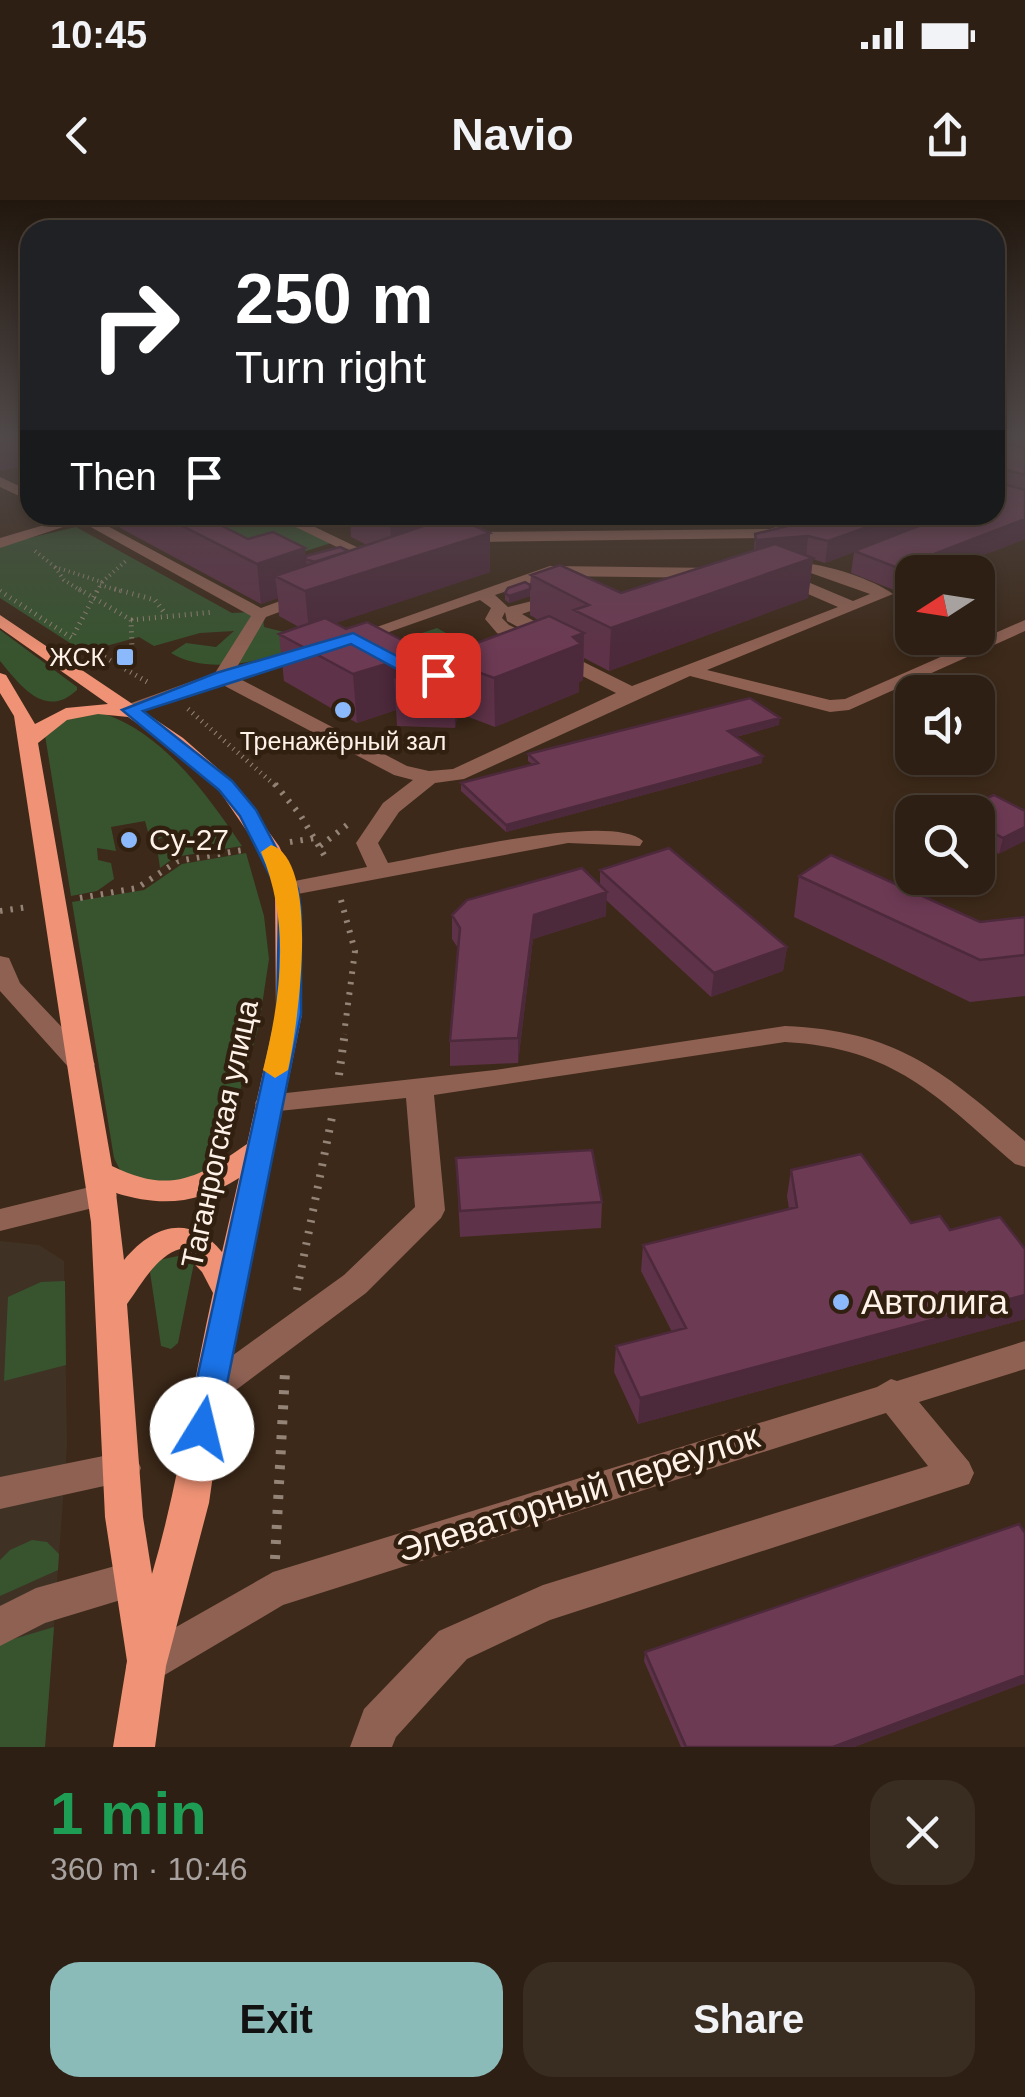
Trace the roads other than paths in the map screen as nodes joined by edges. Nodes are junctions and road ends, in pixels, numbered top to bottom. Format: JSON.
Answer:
{"nodes":[{"id":1,"x":61,"y":525,"type":"edge"},
{"id":2,"x":94,"y":525,"type":"edge"},
{"id":3,"x":303,"y":525,"type":"edge"},
{"id":4,"x":465,"y":525,"type":"edge"},
{"id":5,"x":616,"y":525,"type":"edge"},
{"id":6,"x":797,"y":525,"type":"edge"},
{"id":7,"x":596,"y":533,"type":"junction"},
{"id":8,"x":475,"y":537,"type":"junction"},
{"id":9,"x":0,"y":543,"type":"edge"},
{"id":10,"x":442,"y":549,"type":"edge"},
{"id":11,"x":698,"y":572,"type":"junction"},
{"id":12,"x":361,"y":578,"type":"edge"},
{"id":13,"x":736,"y":581,"type":"junction"},
{"id":14,"x":331,"y":588,"type":"edge"},
{"id":15,"x":501,"y":588,"type":"junction"},
{"id":16,"x":482,"y":594,"type":"junction"},
{"id":17,"x":853,"y":606,"type":"junction"},
{"id":18,"x":260,"y":614,"type":"junction"},
{"id":19,"x":0,"y":620,"type":"edge"},
{"id":20,"x":1025,"y":624,"type":"edge"},
{"id":21,"x":533,"y":636,"type":"junction"},
{"id":22,"x":353,"y":638,"type":"junction"},
{"id":23,"x":384,"y":655,"type":"edge"},
{"id":24,"x":502,"y":655,"type":"edge"},
{"id":25,"x":686,"y":670,"type":"junction"},
{"id":26,"x":80,"y":676,"type":"junction"},
{"id":27,"x":222,"y":676,"type":"junction"},
{"id":28,"x":7,"y":686,"type":"edge"},
{"id":29,"x":631,"y":693,"type":"junction"},
{"id":30,"x":133,"y":712,"type":"junction"},
{"id":31,"x":28,"y":742,"type":"junction"},
{"id":32,"x":430,"y":777,"type":"junction"},
{"id":33,"x":632,"y":842,"type":"dead end"},
{"id":34,"x":380,"y":871,"type":"junction"},
{"id":35,"x":288,"y":889,"type":"junction"},
{"id":36,"x":0,"y":963,"type":"edge"},
{"id":37,"x":82,"y":1064,"type":"junction"},
{"id":38,"x":419,"y":1087,"type":"junction"},
{"id":39,"x":269,"y":1103,"type":"junction"},
{"id":40,"x":260,"y":1149,"type":"junction"},
{"id":41,"x":1025,"y":1157,"type":"edge"},
{"id":42,"x":100,"y":1183,"type":"junction"},
{"id":43,"x":0,"y":1220,"type":"edge"},
{"id":44,"x":228,"y":1292,"type":"junction"},
{"id":45,"x":114,"y":1298,"type":"junction"},
{"id":46,"x":1025,"y":1354,"type":"edge"},
{"id":47,"x":208,"y":1392,"type":"junction"},
{"id":48,"x":891,"y":1393,"type":"junction"},
{"id":49,"x":123,"y":1468,"type":"junction"},
{"id":50,"x":0,"y":1493,"type":"edge"},
{"id":51,"x":133,"y":1579,"type":"junction"},
{"id":52,"x":0,"y":1628,"type":"edge"},
{"id":53,"x":146,"y":1666,"type":"junction"},
{"id":54,"x":134,"y":1747,"type":"edge"},
{"id":55,"x":371,"y":1747,"type":"edge"}],
"edges":[{"from":1,"to":9,"type":"street"},
{"from":2,"to":18,"type":"street"},
{"from":3,"to":12,"type":"street"},
{"from":4,"to":8,"type":"street"},
{"from":5,"to":7,"type":"street"},
{"from":6,"to":7,"type":"street"},
{"from":7,"to":8,"type":"street"},
{"from":8,"to":10,"type":"street"},
{"from":11,"to":13,"type":"street"},
{"from":11,"to":13,"type":"street"},
{"from":11,"to":15,"type":"street"},
{"from":13,"to":17,"type":"street"},
{"from":13,"to":17,"type":"street"},
{"from":14,"to":18,"type":"street"},
{"from":15,"to":16,"type":"street"},
{"from":15,"to":21,"type":"street"},
{"from":16,"to":21,"type":"street"},
{"from":16,"to":22,"type":"street"},
{"from":17,"to":25,"type":"street"},
{"from":18,"to":27,"type":"street"},
{"from":19,"to":26,"type":"main road","name":"Таганрогская улица"},
{"from":20,"to":25,"type":"street"},
{"from":21,"to":24,"type":"street"},
{"from":21,"to":29,"type":"street"},
{"from":22,"to":23,"type":"street"},
{"from":22,"to":27,"type":"street"},
{"from":25,"to":29,"type":"street"},
{"from":26,"to":28,"type":"main road"},
{"from":26,"to":30,"type":"main road","name":"Таганрогская улица"},
{"from":27,"to":30,"type":"street"},
{"from":27,"to":32,"type":"street"},
{"from":28,"to":31,"type":"main road","name":"Таганрогская улица"},
{"from":29,"to":32,"type":"street"},
{"from":30,"to":31,"type":"main road"},
{"from":30,"to":35,"type":"main road","name":"Таганрогская улица"},
{"from":31,"to":37,"type":"main road","name":"Таганрогская улица"},
{"from":32,"to":34,"type":"street"},
{"from":33,"to":34,"type":"street"},
{"from":34,"to":35,"type":"street"},
{"from":35,"to":39,"type":"main road","name":"Таганрогская улица"},
{"from":36,"to":37,"type":"street"},
{"from":37,"to":42,"type":"main road","name":"Таганрогская улица"},
{"from":38,"to":39,"type":"street"},
{"from":38,"to":41,"type":"street"},
{"from":38,"to":47,"type":"street"},
{"from":39,"to":40,"type":"main road","name":"Таганрогская улица"},
{"from":40,"to":42,"type":"main road"},
{"from":40,"to":44,"type":"main road","name":"Таганрогская улица"},
{"from":42,"to":43,"type":"street"},
{"from":42,"to":45,"type":"main road","name":"Таганрогская улица"},
{"from":44,"to":45,"type":"main road"},
{"from":44,"to":47,"type":"main road","name":"Таганрогская улица"},
{"from":45,"to":49,"type":"main road","name":"Таганрогская улица"},
{"from":46,"to":48,"type":"street","name":"Элеваторный переулок"},
{"from":47,"to":53,"type":"main road","name":"Таганрогская улица"},
{"from":48,"to":53,"type":"street","name":"Элеваторный переулок"},
{"from":48,"to":55,"type":"street"},
{"from":49,"to":50,"type":"street"},
{"from":49,"to":51,"type":"main road","name":"Таганрогская улица"},
{"from":51,"to":52,"type":"street"},
{"from":51,"to":53,"type":"main road","name":"Таганрогская улица"},
{"from":53,"to":54,"type":"main road","name":"Таганрогская улица"}]}
